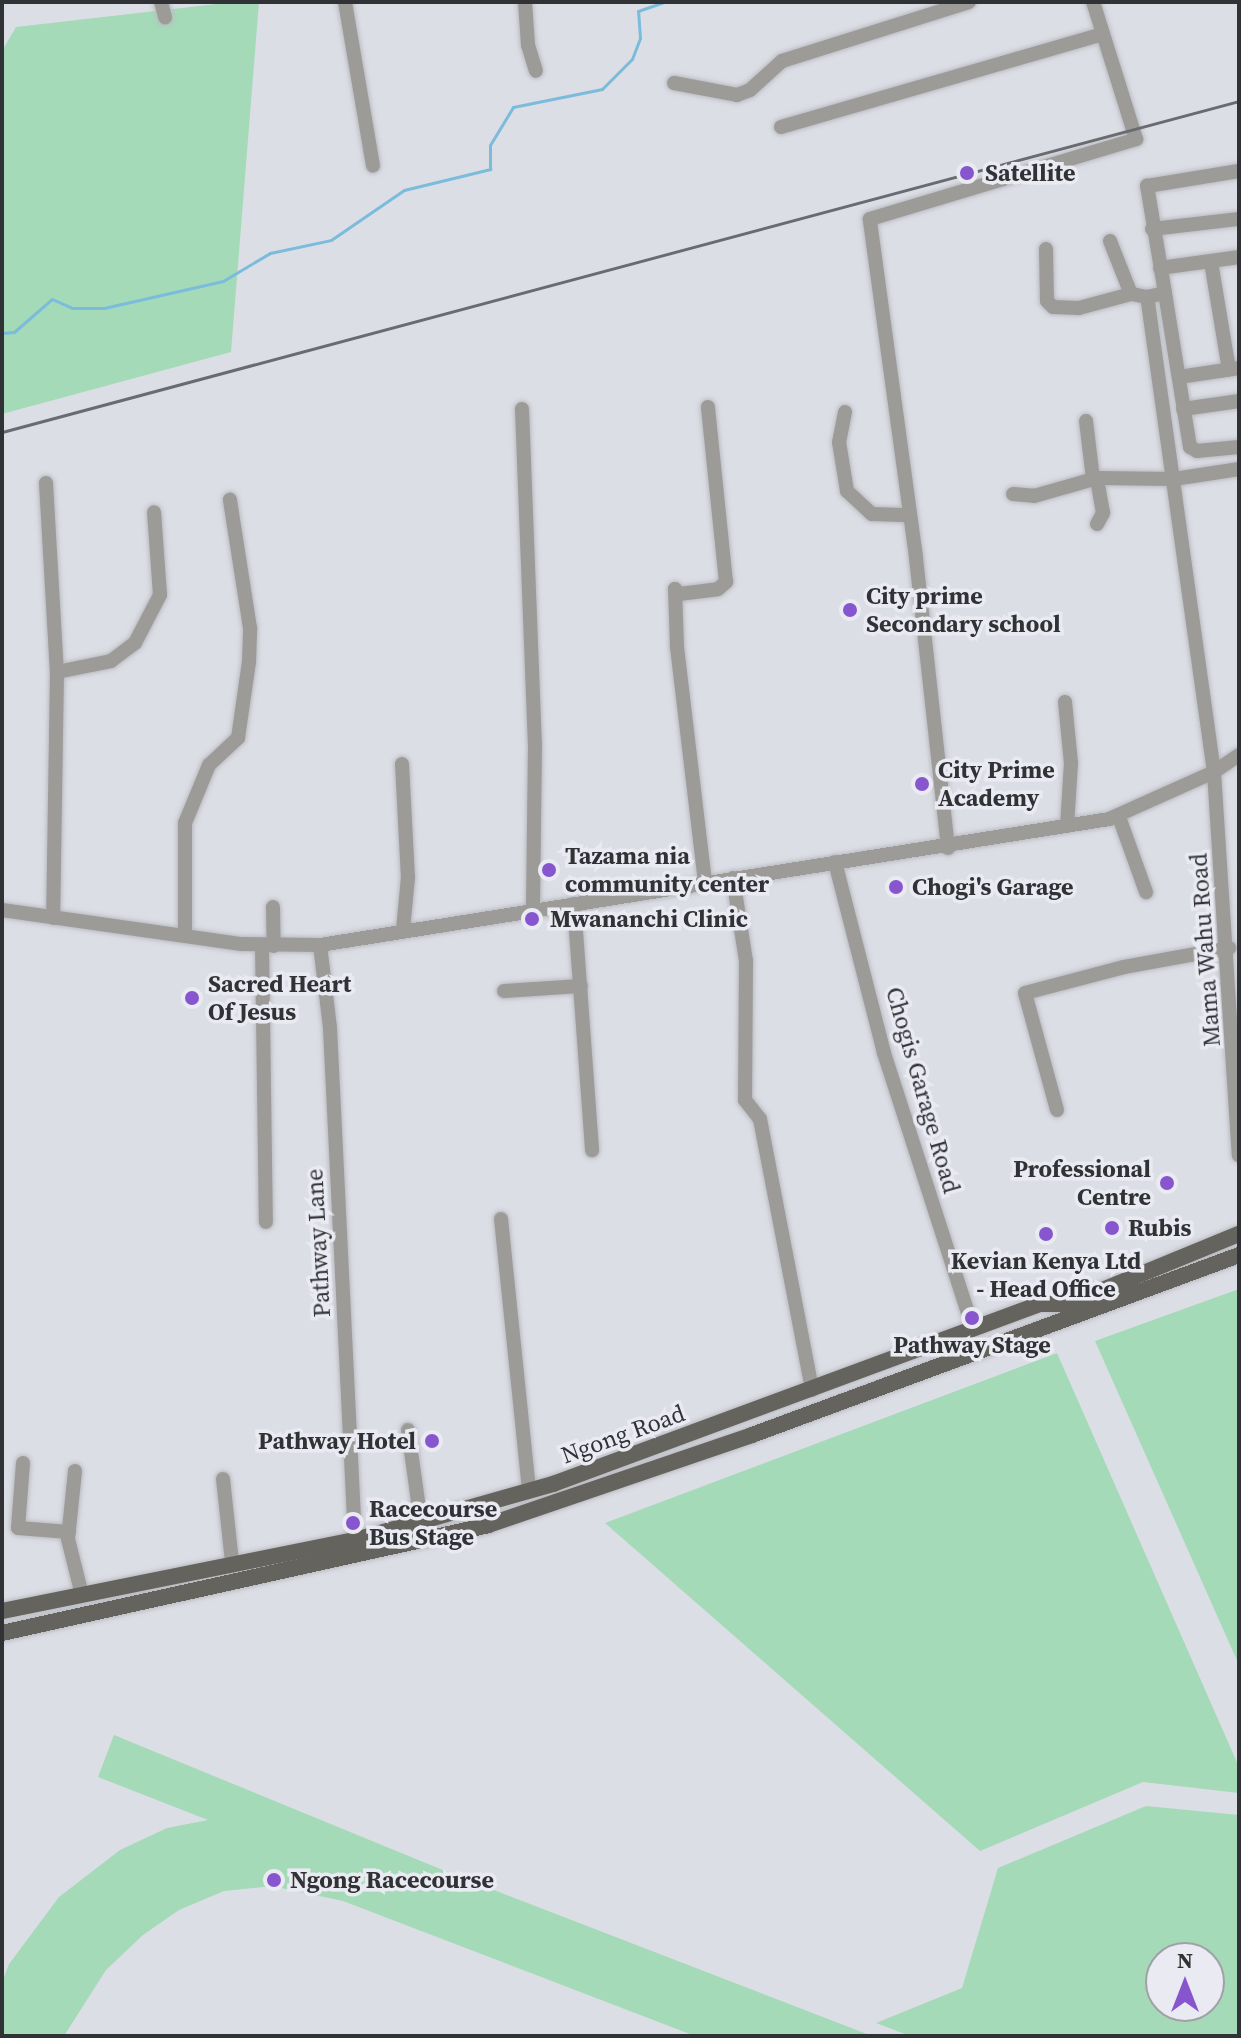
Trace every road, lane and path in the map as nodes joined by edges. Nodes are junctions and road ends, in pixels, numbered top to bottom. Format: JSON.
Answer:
{"nodes":[{"id":1,"x":161,"y":2,"type":"edge"},
{"id":2,"x":345,"y":2,"type":"edge"},
{"id":3,"x":525,"y":2,"type":"edge"},
{"id":4,"x":969,"y":2,"type":"edge"},
{"id":5,"x":1093,"y":2,"type":"edge"},
{"id":6,"x":165,"y":17,"type":"dead end"},
{"id":7,"x":1103,"y":34,"type":"junction"},
{"id":8,"x":536,"y":71,"type":"dead end"},
{"id":9,"x":674,"y":83,"type":"dead end"},
{"id":10,"x":781,"y":127,"type":"dead end"},
{"id":11,"x":373,"y":166,"type":"dead end"},
{"id":12,"x":1239,"y":171,"type":"edge"},
{"id":13,"x":1239,"y":219,"type":"edge"},
{"id":14,"x":1152,"y":229,"type":"junction"},
{"id":15,"x":1110,"y":241,"type":"dead end"},
{"id":16,"x":1046,"y":249,"type":"dead end"},
{"id":17,"x":1239,"y":257,"type":"edge"},
{"id":18,"x":1211,"y":262,"type":"junction"},
{"id":19,"x":1160,"y":268,"type":"junction"},
{"id":20,"x":1165,"y":293,"type":"junction"},
{"id":21,"x":1131,"y":294,"type":"junction"},
{"id":22,"x":1147,"y":297,"type":"junction"},
{"id":23,"x":1234,"y":368,"type":"edge"},
{"id":24,"x":1179,"y":377,"type":"junction"},
{"id":25,"x":1239,"y":401,"type":"edge"},
{"id":26,"x":708,"y":407,"type":"dead end"},
{"id":27,"x":522,"y":409,"type":"dead end"},
{"id":28,"x":1183,"y":409,"type":"junction"},
{"id":29,"x":845,"y":412,"type":"dead end"},
{"id":30,"x":1086,"y":421,"type":"dead end"},
{"id":31,"x":1239,"y":447,"type":"edge"},
{"id":32,"x":1239,"y":469,"type":"edge"},
{"id":33,"x":1095,"y":478,"type":"junction"},
{"id":34,"x":1174,"y":479,"type":"junction"},
{"id":35,"x":46,"y":483,"type":"dead end"},
{"id":36,"x":1013,"y":494,"type":"dead end"},
{"id":37,"x":230,"y":500,"type":"dead end"},
{"id":38,"x":154,"y":512,"type":"dead end"},
{"id":39,"x":909,"y":515,"type":"junction"},
{"id":40,"x":1097,"y":524,"type":"dead end"},
{"id":41,"x":57,"y":672,"type":"junction"},
{"id":42,"x":1065,"y":702,"type":"dead end"},
{"id":43,"x":1239,"y":755,"type":"edge"},
{"id":44,"x":402,"y":764,"type":"dead end"},
{"id":45,"x":1214,"y":772,"type":"junction"},
{"id":46,"x":1119,"y":817,"type":"junction"},
{"id":47,"x":1067,"y":826,"type":"junction"},
{"id":48,"x":948,"y":848,"type":"junction"},
{"id":49,"x":835,"y":862,"type":"junction"},
{"id":50,"x":733,"y":878,"type":"junction"},
{"id":51,"x":705,"y":882,"type":"junction"},
{"id":52,"x":1146,"y":892,"type":"dead end"},
{"id":53,"x":574,"y":904,"type":"junction"},
{"id":54,"x":273,"y":907,"type":"dead end"},
{"id":55,"x":533,"y":908,"type":"junction"},
{"id":56,"x":2,"y":910,"type":"edge"},
{"id":57,"x":53,"y":918,"type":"junction"},
{"id":58,"x":403,"y":930,"type":"junction"},
{"id":59,"x":185,"y":935,"type":"junction"},
{"id":60,"x":320,"y":945,"type":"junction"},
{"id":61,"x":268,"y":946,"type":"junction"},
{"id":62,"x":1229,"y":948,"type":"junction"},
{"id":63,"x":581,"y":986,"type":"junction"},
{"id":64,"x":504,"y":991,"type":"dead end"},
{"id":65,"x":1057,"y":1110,"type":"dead end"},
{"id":66,"x":592,"y":1150,"type":"dead end"},
{"id":67,"x":1239,"y":1155,"type":"edge"},
{"id":68,"x":501,"y":1219,"type":"dead end"},
{"id":69,"x":266,"y":1222,"type":"dead end"},
{"id":70,"x":1239,"y":1234,"type":"edge"},
{"id":71,"x":1239,"y":1255,"type":"edge"},
{"id":72,"x":973,"y":1329,"type":"junction"},
{"id":73,"x":812,"y":1390,"type":"junction"},
{"id":74,"x":408,"y":1430,"type":"dead end"},
{"id":75,"x":23,"y":1463,"type":"dead end"},
{"id":76,"x":75,"y":1471,"type":"dead end"},
{"id":77,"x":223,"y":1479,"type":"dead end"},
{"id":78,"x":529,"y":1490,"type":"junction"},
{"id":79,"x":421,"y":1523,"type":"junction"},
{"id":80,"x":69,"y":1532,"type":"junction"},
{"id":81,"x":355,"y":1540,"type":"junction"},
{"id":82,"x":232,"y":1562,"type":"junction"},
{"id":83,"x":82,"y":1595,"type":"junction"},
{"id":84,"x":2,"y":1611,"type":"edge"},
{"id":85,"x":2,"y":1633,"type":"edge"}],
"edges":[{"from":1,"to":6,"type":"street"},
{"from":2,"to":11,"type":"street"},
{"from":3,"to":8,"type":"street"},
{"from":4,"to":9,"type":"street"},
{"from":5,"to":7,"type":"street"},
{"from":7,"to":10,"type":"street"},
{"from":7,"to":39,"type":"street"},
{"from":12,"to":14,"type":"street"},
{"from":13,"to":14,"type":"street"},
{"from":14,"to":19,"type":"street"},
{"from":15,"to":21,"type":"street"},
{"from":16,"to":21,"type":"street"},
{"from":17,"to":18,"type":"street"},
{"from":18,"to":19,"type":"street"},
{"from":18,"to":23,"type":"street"},
{"from":19,"to":20,"type":"street"},
{"from":20,"to":22,"type":"street"},
{"from":20,"to":24,"type":"street"},
{"from":21,"to":22,"type":"street"},
{"from":22,"to":34,"type":"street","name":"Mama Wahu Road"},
{"from":23,"to":24,"type":"street"},
{"from":24,"to":28,"type":"street"},
{"from":25,"to":28,"type":"street"},
{"from":26,"to":51,"type":"street"},
{"from":27,"to":55,"type":"street"},
{"from":28,"to":31,"type":"street"},
{"from":29,"to":39,"type":"street"},
{"from":30,"to":33,"type":"street"},
{"from":32,"to":34,"type":"street"},
{"from":33,"to":34,"type":"street"},
{"from":33,"to":36,"type":"street"},
{"from":33,"to":40,"type":"street"},
{"from":34,"to":45,"type":"street","name":"Mama Wahu Road"},
{"from":35,"to":41,"type":"street"},
{"from":37,"to":59,"type":"street"},
{"from":38,"to":41,"type":"street"},
{"from":39,"to":48,"type":"street"},
{"from":41,"to":57,"type":"street"},
{"from":42,"to":47,"type":"street"},
{"from":43,"to":45,"type":"street"},
{"from":44,"to":58,"type":"street"},
{"from":45,"to":46,"type":"street"},
{"from":45,"to":62,"type":"street","name":"Mama Wahu Road"},
{"from":46,"to":47,"type":"street"},
{"from":46,"to":52,"type":"street"},
{"from":47,"to":48,"type":"street"},
{"from":48,"to":49,"type":"street"},
{"from":49,"to":50,"type":"street"},
{"from":49,"to":72,"type":"street","name":"Chogis Garage Road"},
{"from":50,"to":51,"type":"street"},
{"from":50,"to":73,"type":"street"},
{"from":51,"to":53,"type":"street"},
{"from":53,"to":55,"type":"street"},
{"from":53,"to":63,"type":"street"},
{"from":54,"to":61,"type":"street"},
{"from":55,"to":58,"type":"street"},
{"from":56,"to":57,"type":"street"},
{"from":57,"to":59,"type":"street"},
{"from":58,"to":60,"type":"street"},
{"from":59,"to":61,"type":"street"},
{"from":60,"to":61,"type":"street"},
{"from":60,"to":81,"type":"street","name":"Pathway Lane"},
{"from":61,"to":69,"type":"street"},
{"from":62,"to":65,"type":"street"},
{"from":62,"to":67,"type":"street","name":"Mama Wahu Road"},
{"from":63,"to":64,"type":"street"},
{"from":63,"to":66,"type":"street"},
{"from":68,"to":78,"type":"street"},
{"from":70,"to":72,"type":"main road","name":"Ngong Road"},
{"from":71,"to":85,"type":"main road","name":"Ngong Road"},
{"from":72,"to":73,"type":"main road","name":"Ngong Road"},
{"from":73,"to":78,"type":"main road","name":"Ngong Road"},
{"from":74,"to":79,"type":"street"},
{"from":75,"to":80,"type":"street"},
{"from":76,"to":80,"type":"street"},
{"from":77,"to":82,"type":"street"},
{"from":78,"to":79,"type":"main road","name":"Ngong Road"},
{"from":79,"to":81,"type":"main road","name":"Ngong Road"},
{"from":80,"to":83,"type":"street"},
{"from":81,"to":82,"type":"main road","name":"Ngong Road"},
{"from":82,"to":83,"type":"main road","name":"Ngong Road"},
{"from":83,"to":84,"type":"main road","name":"Ngong Road"}]}
